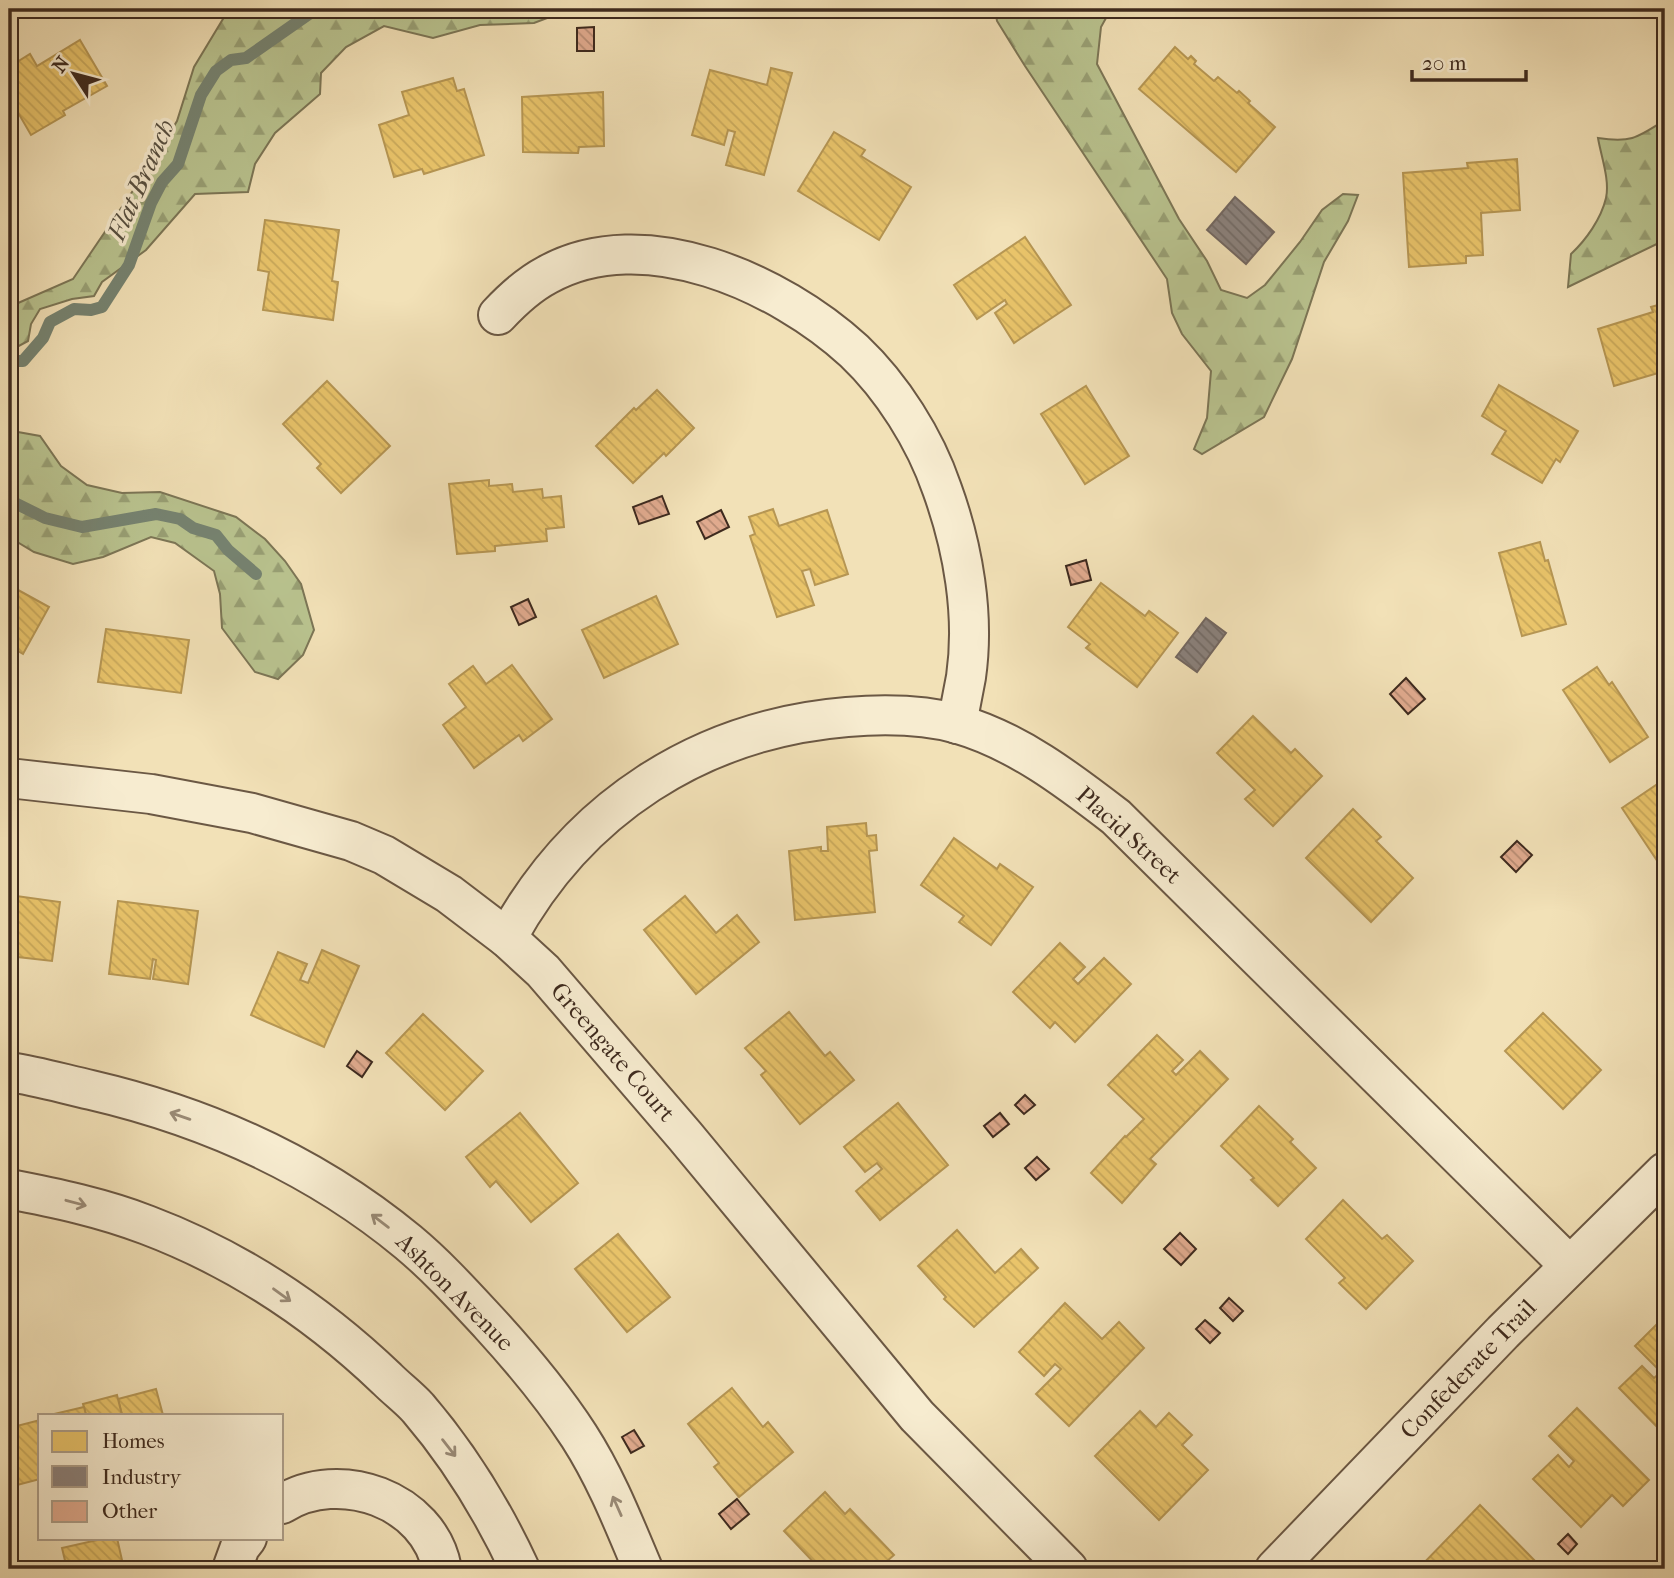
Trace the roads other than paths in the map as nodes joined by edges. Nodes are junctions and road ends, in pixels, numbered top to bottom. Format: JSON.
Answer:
{"nodes":[{"id":1,"x":498,"y":314,"type":"dead end"},
{"id":2,"x":957,"y":724,"type":"junction"},
{"id":3,"x":9,"y":778,"type":"edge"},
{"id":4,"x":507,"y":938,"type":"junction"},
{"id":5,"x":9,"y":1072,"type":"edge"},
{"id":6,"x":1665,"y":1171,"type":"edge"},
{"id":7,"x":9,"y":1189,"type":"edge"},
{"id":8,"x":1569,"y":1265,"type":"junction"},
{"id":9,"x":284,"y":1503,"type":"edge"},
{"id":10,"x":245,"y":1540,"type":"edge"},
{"id":11,"x":232,"y":1569,"type":"edge"},
{"id":12,"x":442,"y":1569,"type":"edge"},
{"id":13,"x":520,"y":1569,"type":"edge"},
{"id":14,"x":643,"y":1569,"type":"edge"},
{"id":15,"x":1068,"y":1569,"type":"edge"},
{"id":16,"x":1275,"y":1569,"type":"edge"}],
"edges":[{"from":1,"to":2,"type":"street"},
{"from":2,"to":4,"type":"street","name":"Placid Street"},
{"from":2,"to":8,"type":"street","name":"Placid Street"},
{"from":3,"to":4,"type":"street","name":"Greengate Court"},
{"from":4,"to":15,"type":"street","name":"Greengate Court"},
{"from":14,"to":5,"type":"street","name":"Ashton Avenue","one_way":true},
{"from":6,"to":8,"type":"street","name":"Confederate Trail"},
{"from":7,"to":13,"type":"street","one_way":true},
{"from":8,"to":16,"type":"street","name":"Confederate Trail"},
{"from":9,"to":12,"type":"street"},
{"from":10,"to":11,"type":"street"}]}
